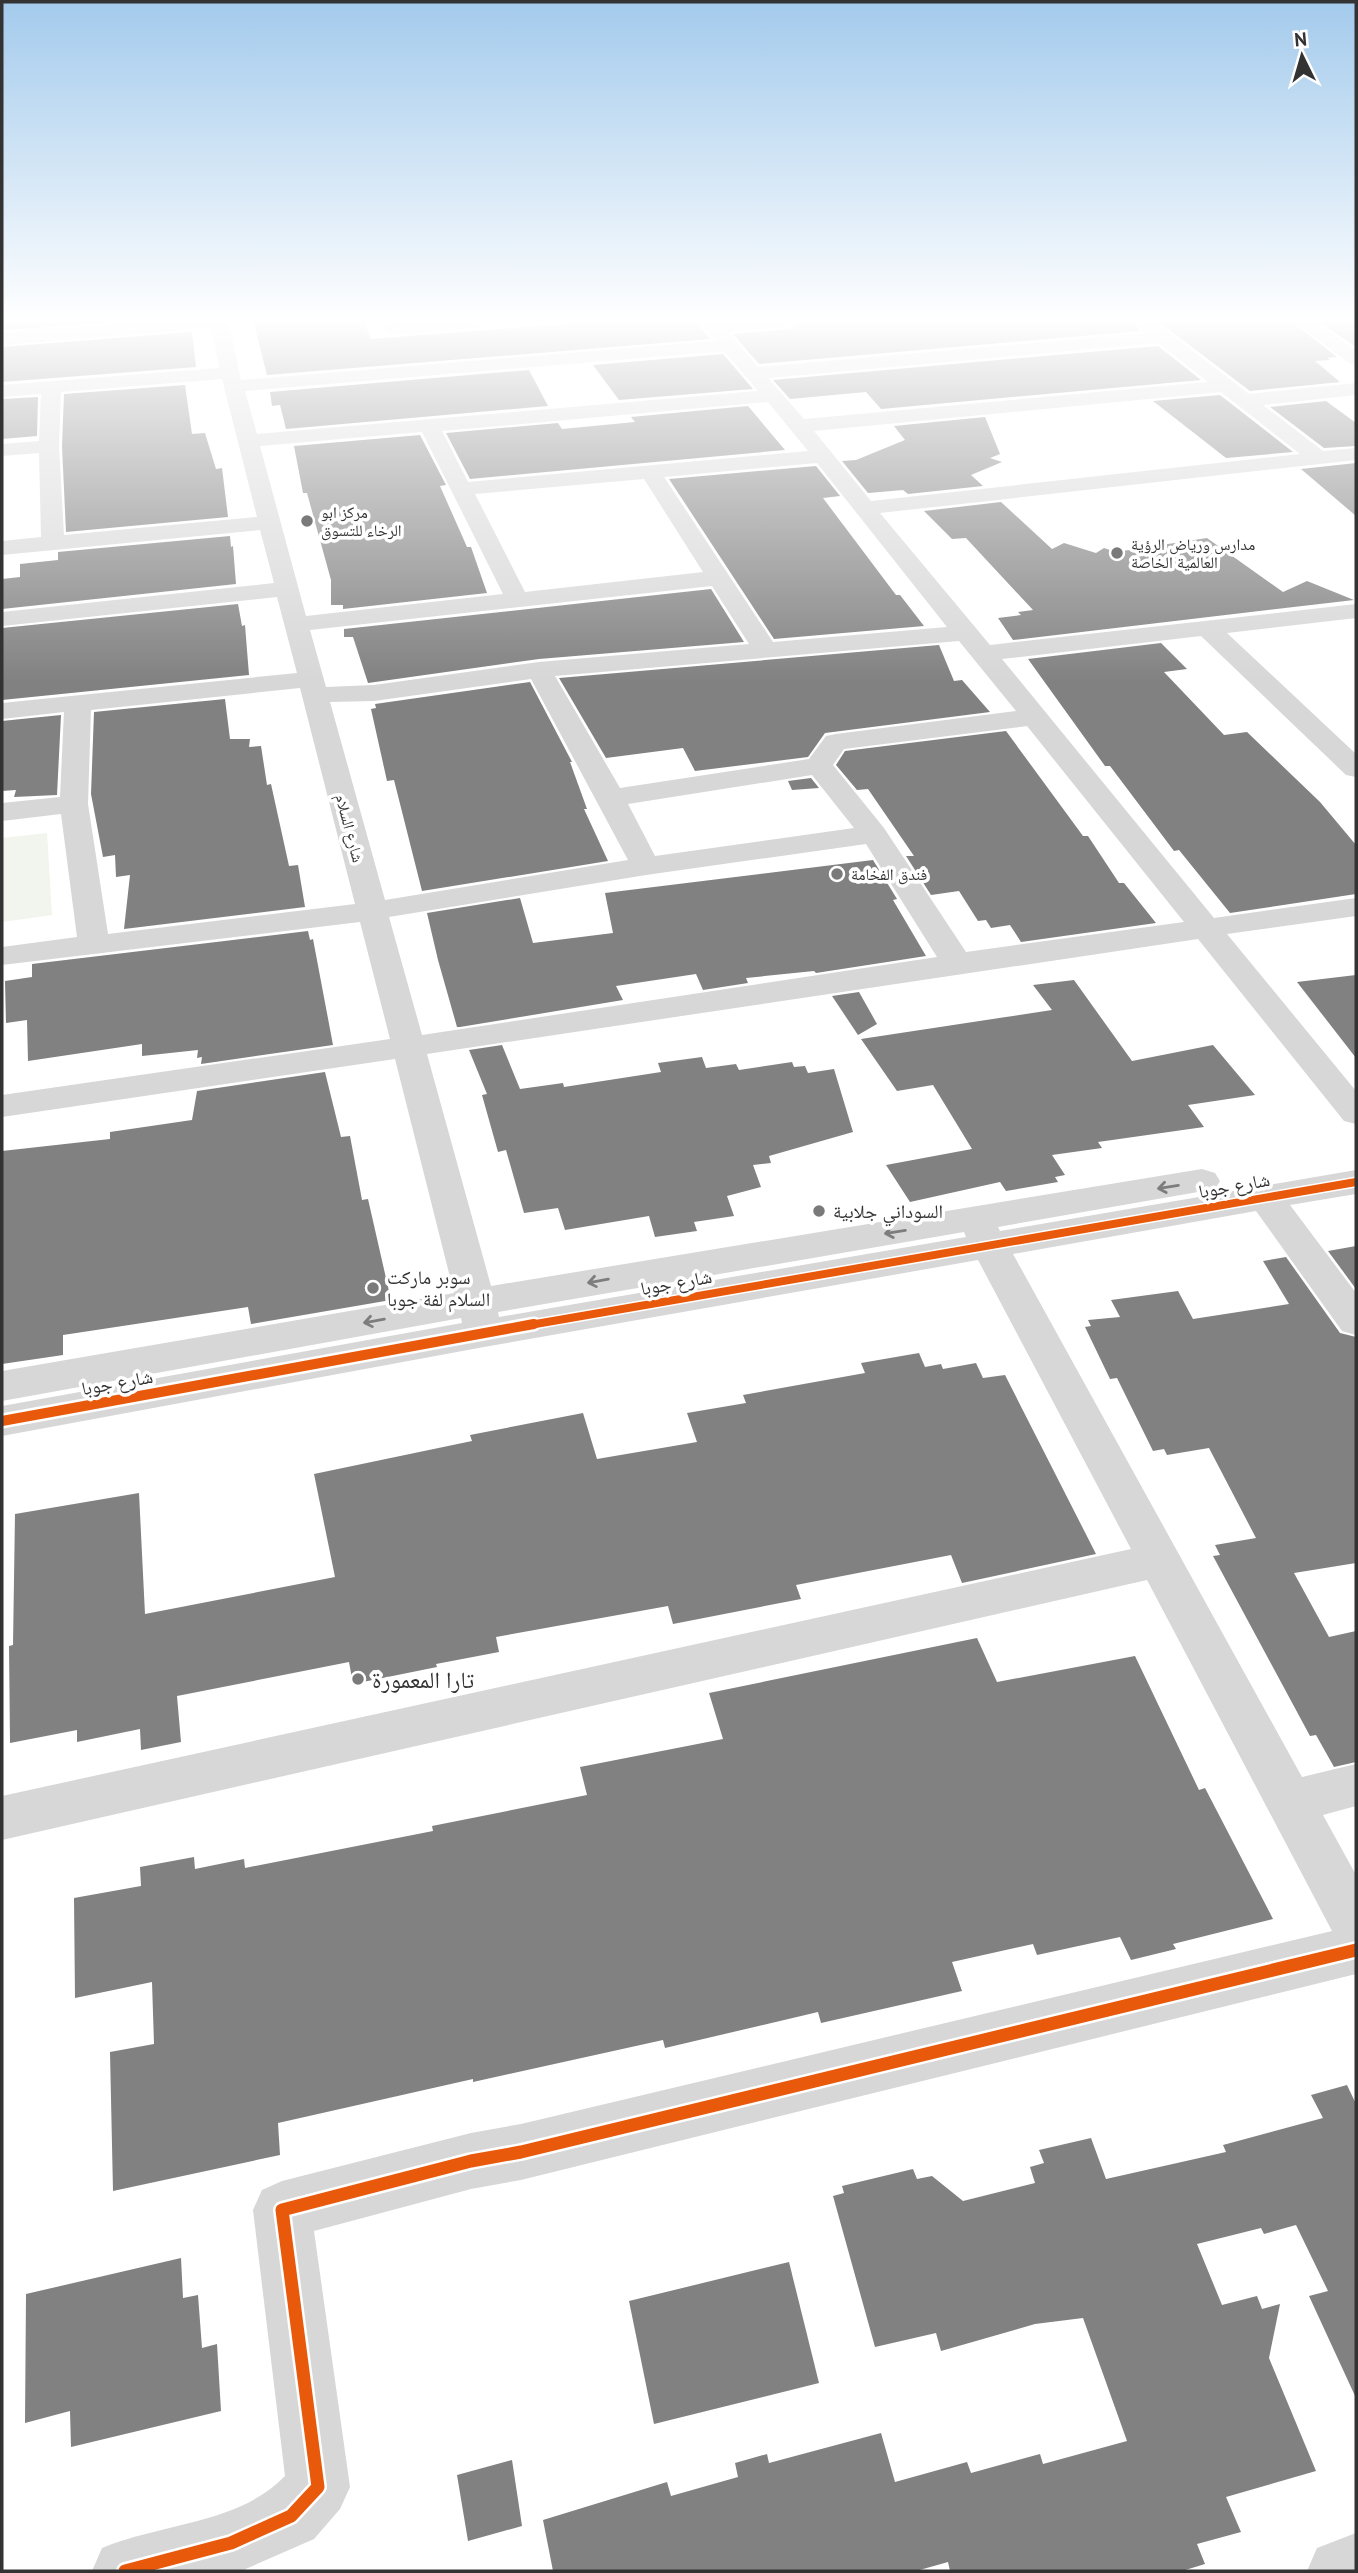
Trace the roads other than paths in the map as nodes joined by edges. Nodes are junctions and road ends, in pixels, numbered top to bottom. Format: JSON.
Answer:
{"nodes":[{"id":1,"x":49,"y":442,"type":"edge"},
{"id":2,"x":250,"y":442,"type":"edge"},
{"id":3,"x":437,"y":442,"type":"edge"},
{"id":4,"x":812,"y":442,"type":"edge"},
{"id":5,"x":1297,"y":442,"type":"edge"},
{"id":6,"x":49,"y":446,"type":"junction"},
{"id":7,"x":2,"y":450,"type":"edge"},
{"id":8,"x":1356,"y":454,"type":"edge"},
{"id":9,"x":823,"y":456,"type":"junction"},
{"id":10,"x":1318,"y":458,"type":"junction"},
{"id":11,"x":650,"y":472,"type":"junction"},
{"id":12,"x":460,"y":489,"type":"junction"},
{"id":13,"x":865,"y":508,"type":"junction"},
{"id":14,"x":270,"y":522,"type":"junction"},
{"id":15,"x":53,"y":543,"type":"junction"},
{"id":16,"x":2,"y":548,"type":"edge"},
{"id":17,"x":716,"y":578,"type":"junction"},
{"id":18,"x":287,"y":589,"type":"junction"},
{"id":19,"x":517,"y":599,"type":"junction"},
{"id":20,"x":1356,"y":611,"type":"edge"},
{"id":21,"x":2,"y":620,"type":"edge"},
{"id":22,"x":297,"y":624,"type":"junction"},
{"id":23,"x":1208,"y":629,"type":"junction"},
{"id":24,"x":965,"y":633,"type":"junction"},
{"id":25,"x":765,"y":649,"type":"junction"},
{"id":26,"x":984,"y":653,"type":"junction"},
{"id":27,"x":539,"y":670,"type":"junction"},
{"id":28,"x":313,"y":687,"type":"junction"},
{"id":29,"x":78,"y":703,"type":"junction"},
{"id":30,"x":2,"y":711,"type":"edge"},
{"id":31,"x":1034,"y":717,"type":"junction"},
{"id":32,"x":820,"y":766,"type":"junction"},
{"id":33,"x":1356,"y":769,"type":"edge"},
{"id":34,"x":611,"y":798,"type":"junction"},
{"id":35,"x":74,"y":804,"type":"junction"},
{"id":36,"x":2,"y":812,"type":"edge"},
{"id":37,"x":874,"y":834,"type":"junction"},
{"id":38,"x":646,"y":866,"type":"junction"},
{"id":39,"x":1356,"y":907,"type":"edge"},
{"id":40,"x":372,"y":911,"type":"junction"},
{"id":41,"x":1207,"y":930,"type":"junction"},
{"id":42,"x":94,"y":945,"type":"junction"},
{"id":43,"x":2,"y":956,"type":"edge"},
{"id":44,"x":957,"y":962,"type":"junction"},
{"id":45,"x":407,"y":1047,"type":"junction"},
{"id":46,"x":2,"y":1105,"type":"edge"},
{"id":47,"x":1356,"y":1113,"type":"edge"},
{"id":48,"x":1356,"y":1156,"type":"edge"},
{"id":49,"x":1356,"y":1182,"type":"edge"},
{"id":50,"x":1265,"y":1197,"type":"junction"},
{"id":51,"x":982,"y":1232,"type":"junction"},
{"id":52,"x":480,"y":1318,"type":"junction"},
{"id":53,"x":1356,"y":1321,"type":"edge"},
{"id":54,"x":2,"y":1386,"type":"edge"},
{"id":55,"x":2,"y":1421,"type":"edge"},
{"id":56,"x":1160,"y":1560,"type":"junction"},
{"id":57,"x":1356,"y":1785,"type":"edge"},
{"id":58,"x":1292,"y":1801,"type":"junction"},
{"id":59,"x":2,"y":1818,"type":"edge"},
{"id":60,"x":1356,"y":1925,"type":"edge"},
{"id":61,"x":1356,"y":1950,"type":"edge"},
{"id":62,"x":1356,"y":2566,"type":"edge"},
{"id":63,"x":125,"y":2571,"type":"edge"},
{"id":64,"x":1340,"y":2571,"type":"edge"}],
"edges":[{"from":1,"to":6,"type":"street"},
{"from":2,"to":14,"type":"street","name":"شارع السلام"},
{"from":3,"to":12,"type":"street"},
{"from":4,"to":9,"type":"street"},
{"from":5,"to":10,"type":"street"},
{"from":6,"to":7,"type":"street"},
{"from":6,"to":15,"type":"street"},
{"from":8,"to":10,"type":"street"},
{"from":9,"to":11,"type":"street"},
{"from":9,"to":13,"type":"street"},
{"from":10,"to":13,"type":"street"},
{"from":11,"to":12,"type":"street"},
{"from":11,"to":17,"type":"street"},
{"from":12,"to":19,"type":"street"},
{"from":13,"to":24,"type":"street"},
{"from":14,"to":15,"type":"street"},
{"from":14,"to":18,"type":"street","name":"شارع السلام"},
{"from":15,"to":16,"type":"street"},
{"from":17,"to":19,"type":"street"},
{"from":17,"to":25,"type":"street"},
{"from":18,"to":21,"type":"street"},
{"from":18,"to":22,"type":"street","name":"شارع السلام"},
{"from":19,"to":22,"type":"street"},
{"from":20,"to":23,"type":"street"},
{"from":22,"to":28,"type":"street","name":"شارع السلام"},
{"from":23,"to":26,"type":"street"},
{"from":23,"to":33,"type":"street"},
{"from":24,"to":25,"type":"street"},
{"from":24,"to":26,"type":"street"},
{"from":25,"to":27,"type":"street"},
{"from":26,"to":31,"type":"street"},
{"from":27,"to":28,"type":"street"},
{"from":27,"to":34,"type":"street"},
{"from":28,"to":29,"type":"street"},
{"from":28,"to":40,"type":"street","name":"شارع السلام"},
{"from":29,"to":30,"type":"street"},
{"from":29,"to":35,"type":"street"},
{"from":31,"to":32,"type":"street"},
{"from":31,"to":41,"type":"street"},
{"from":32,"to":34,"type":"street"},
{"from":32,"to":37,"type":"street"},
{"from":34,"to":38,"type":"street"},
{"from":35,"to":36,"type":"street"},
{"from":35,"to":42,"type":"street"},
{"from":37,"to":38,"type":"street"},
{"from":37,"to":44,"type":"street"},
{"from":38,"to":40,"type":"street"},
{"from":39,"to":41,"type":"street"},
{"from":40,"to":42,"type":"street"},
{"from":40,"to":45,"type":"street","name":"شارع السلام"},
{"from":41,"to":44,"type":"street"},
{"from":41,"to":47,"type":"street"},
{"from":42,"to":43,"type":"street"},
{"from":44,"to":45,"type":"street"},
{"from":45,"to":46,"type":"street"},
{"from":45,"to":52,"type":"street","name":"شارع السلام"},
{"from":48,"to":51,"type":"street","name":"شارع جوبا","one_way":true},
{"from":49,"to":50,"type":"street","name":"شارع جوبا"},
{"from":50,"to":51,"type":"street","name":"شارع جوبا"},
{"from":50,"to":53,"type":"street"},
{"from":51,"to":52,"type":"street","name":"شارع جوبا"},
{"from":51,"to":56,"type":"street"},
{"from":52,"to":54,"type":"street","name":"شارع جوبا","one_way":true},
{"from":52,"to":55,"type":"street","name":"شارع جوبا"},
{"from":56,"to":58,"type":"street"},
{"from":56,"to":59,"type":"street"},
{"from":57,"to":58,"type":"street"},
{"from":58,"to":60,"type":"street"},
{"from":61,"to":63,"type":"street"},
{"from":62,"to":64,"type":"street"}]}
